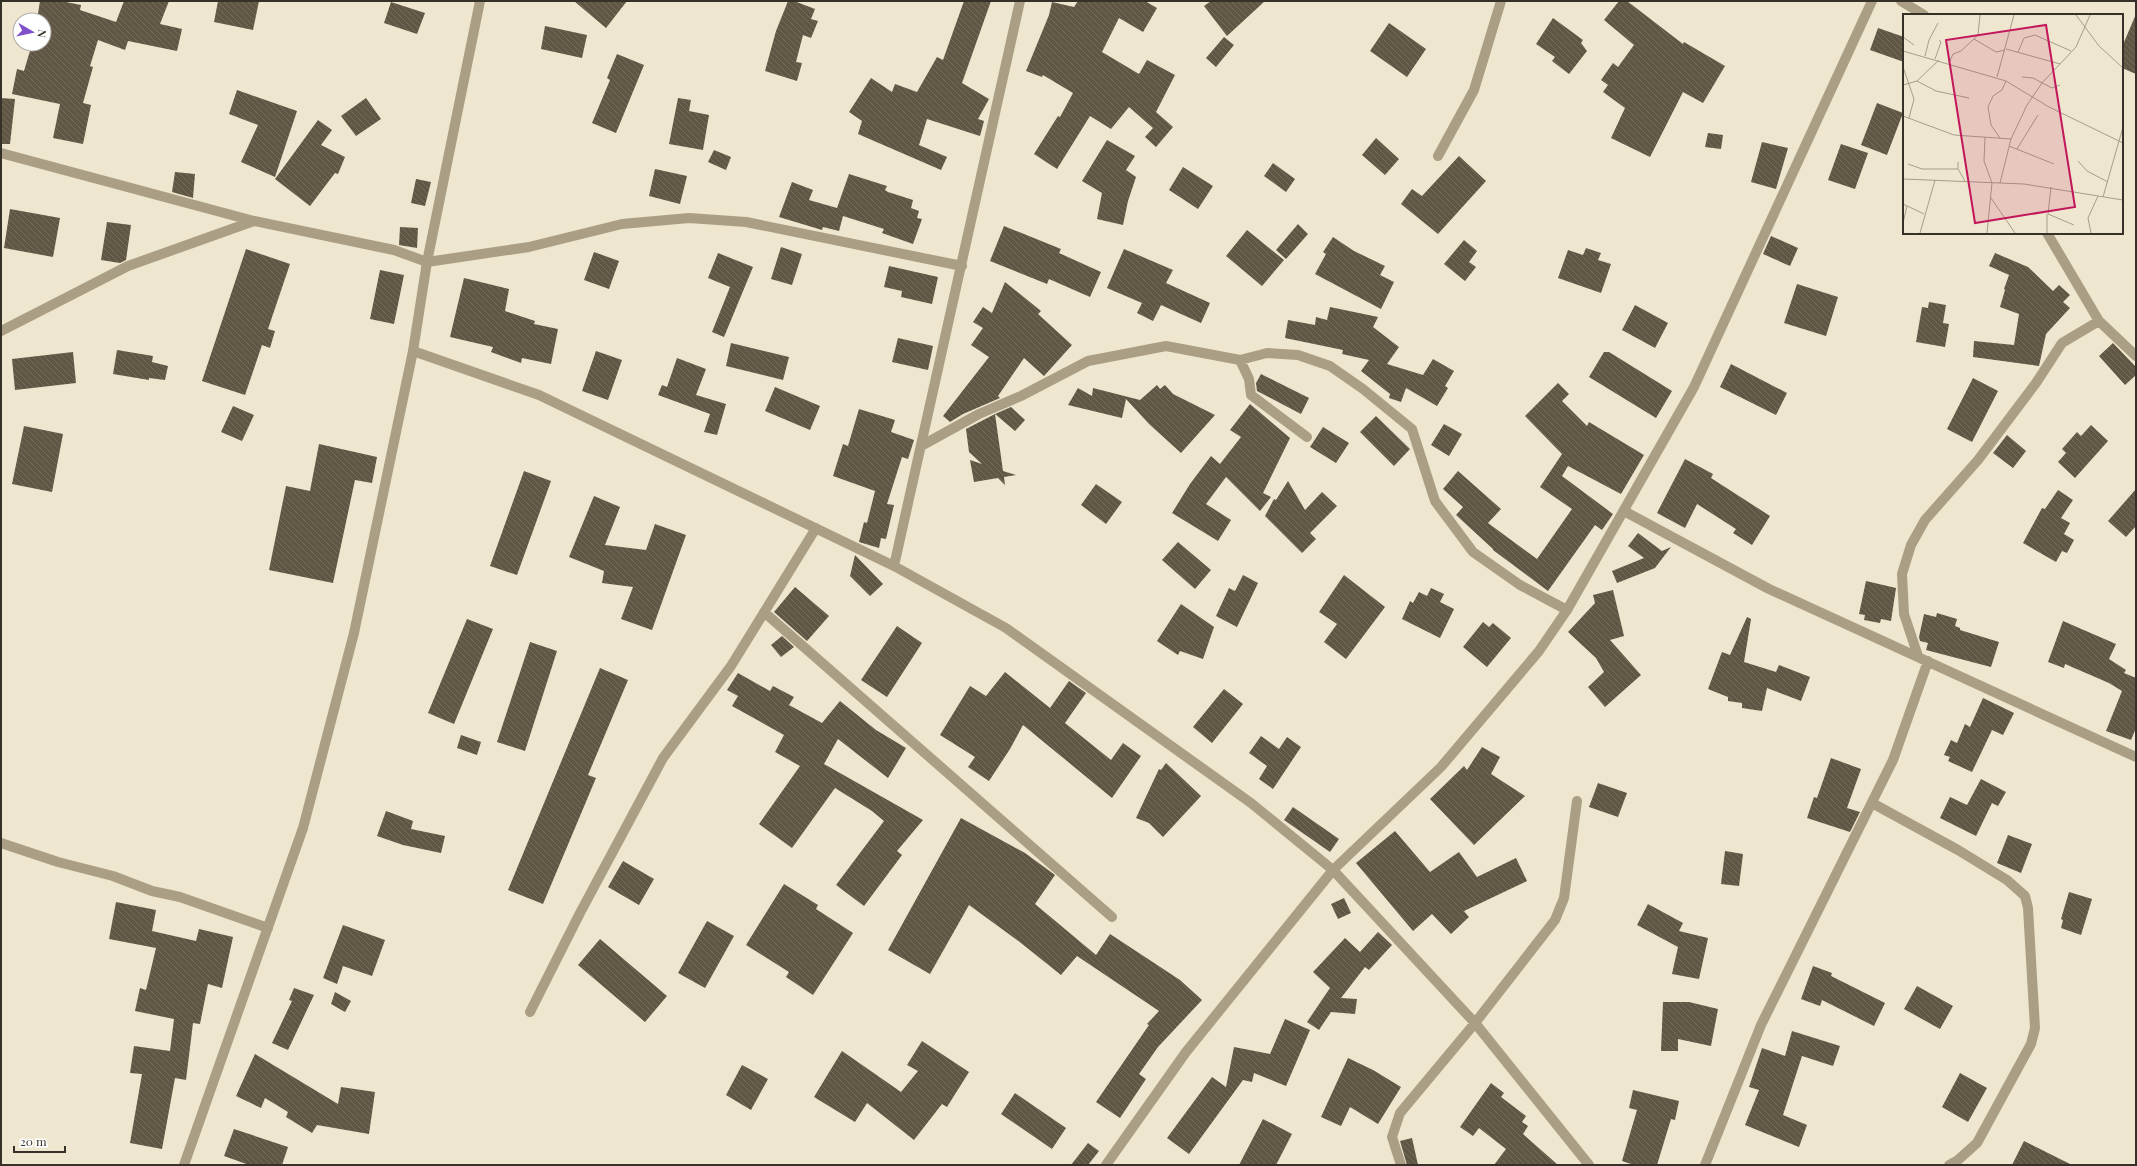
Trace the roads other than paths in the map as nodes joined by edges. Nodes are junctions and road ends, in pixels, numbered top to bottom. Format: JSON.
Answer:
{"nodes":[{"id":1,"x":480,"y":1,"type":"edge"},
{"id":2,"x":1020,"y":1,"type":"edge"},
{"id":3,"x":1501,"y":1,"type":"edge"},
{"id":4,"x":1872,"y":1,"type":"edge"},
{"id":5,"x":1901,"y":1,"type":"edge"},
{"id":6,"x":1922,"y":14,"type":"edge"},
{"id":7,"x":1,"y":153,"type":"edge"},
{"id":8,"x":1438,"y":156,"type":"dead end"},
{"id":9,"x":254,"y":221,"type":"junction"},
{"id":10,"x":2048,"y":234,"type":"edge"},
{"id":11,"x":427,"y":262,"type":"junction"},
{"id":12,"x":962,"y":266,"type":"junction"},
{"id":13,"x":2099,"y":321,"type":"junction"},
{"id":14,"x":1,"y":330,"type":"edge"},
{"id":15,"x":413,"y":351,"type":"junction"},
{"id":16,"x":2136,"y":356,"type":"edge"},
{"id":17,"x":1240,"y":360,"type":"junction"},
{"id":18,"x":1306,"y":437,"type":"dead end"},
{"id":19,"x":921,"y":446,"type":"junction"},
{"id":20,"x":1624,"y":511,"type":"junction"},
{"id":21,"x":816,"y":528,"type":"junction"},
{"id":22,"x":894,"y":566,"type":"junction"},
{"id":23,"x":1567,"y":610,"type":"junction"},
{"id":24,"x":764,"y":612,"type":"junction"},
{"id":25,"x":1918,"y":656,"type":"junction"},
{"id":26,"x":1928,"y":661,"type":"junction"},
{"id":27,"x":2136,"y":757,"type":"edge"},
{"id":28,"x":1577,"y":801,"type":"dead end"},
{"id":29,"x":1872,"y":803,"type":"junction"},
{"id":30,"x":1,"y":843,"type":"edge"},
{"id":31,"x":1333,"y":870,"type":"junction"},
{"id":32,"x":1112,"y":917,"type":"dead end"},
{"id":33,"x":268,"y":928,"type":"junction"},
{"id":34,"x":530,"y":1012,"type":"dead end"},
{"id":35,"x":1475,"y":1023,"type":"junction"},
{"id":36,"x":184,"y":1165,"type":"edge"},
{"id":37,"x":1106,"y":1165,"type":"edge"},
{"id":38,"x":1401,"y":1165,"type":"edge"},
{"id":39,"x":1589,"y":1165,"type":"edge"},
{"id":40,"x":1705,"y":1165,"type":"edge"},
{"id":41,"x":1949,"y":1165,"type":"edge"}],
"edges":[{"from":1,"to":11,"type":"street"},
{"from":2,"to":12,"type":"street"},
{"from":3,"to":8,"type":"street"},
{"from":4,"to":20,"type":"street"},
{"from":5,"to":6,"type":"street"},
{"from":7,"to":9,"type":"street"},
{"from":9,"to":11,"type":"street"},
{"from":9,"to":14,"type":"street"},
{"from":10,"to":13,"type":"street"},
{"from":11,"to":12,"type":"street"},
{"from":11,"to":15,"type":"street"},
{"from":12,"to":19,"type":"street"},
{"from":13,"to":16,"type":"street"},
{"from":13,"to":25,"type":"street"},
{"from":15,"to":21,"type":"street"},
{"from":15,"to":33,"type":"street"},
{"from":17,"to":18,"type":"street"},
{"from":17,"to":19,"type":"street"},
{"from":17,"to":23,"type":"street"},
{"from":19,"to":22,"type":"street"},
{"from":20,"to":23,"type":"street"},
{"from":20,"to":25,"type":"street"},
{"from":21,"to":22,"type":"street"},
{"from":21,"to":24,"type":"street"},
{"from":22,"to":31,"type":"street"},
{"from":23,"to":31,"type":"street"},
{"from":24,"to":32,"type":"street"},
{"from":24,"to":34,"type":"street"},
{"from":25,"to":26,"type":"street"},
{"from":26,"to":27,"type":"street"},
{"from":26,"to":29,"type":"street"},
{"from":28,"to":35,"type":"street"},
{"from":29,"to":40,"type":"street"},
{"from":29,"to":41,"type":"street"},
{"from":30,"to":33,"type":"street"},
{"from":31,"to":35,"type":"street"},
{"from":31,"to":37,"type":"street"},
{"from":33,"to":36,"type":"street"},
{"from":35,"to":38,"type":"street"},
{"from":35,"to":39,"type":"street"}]}
